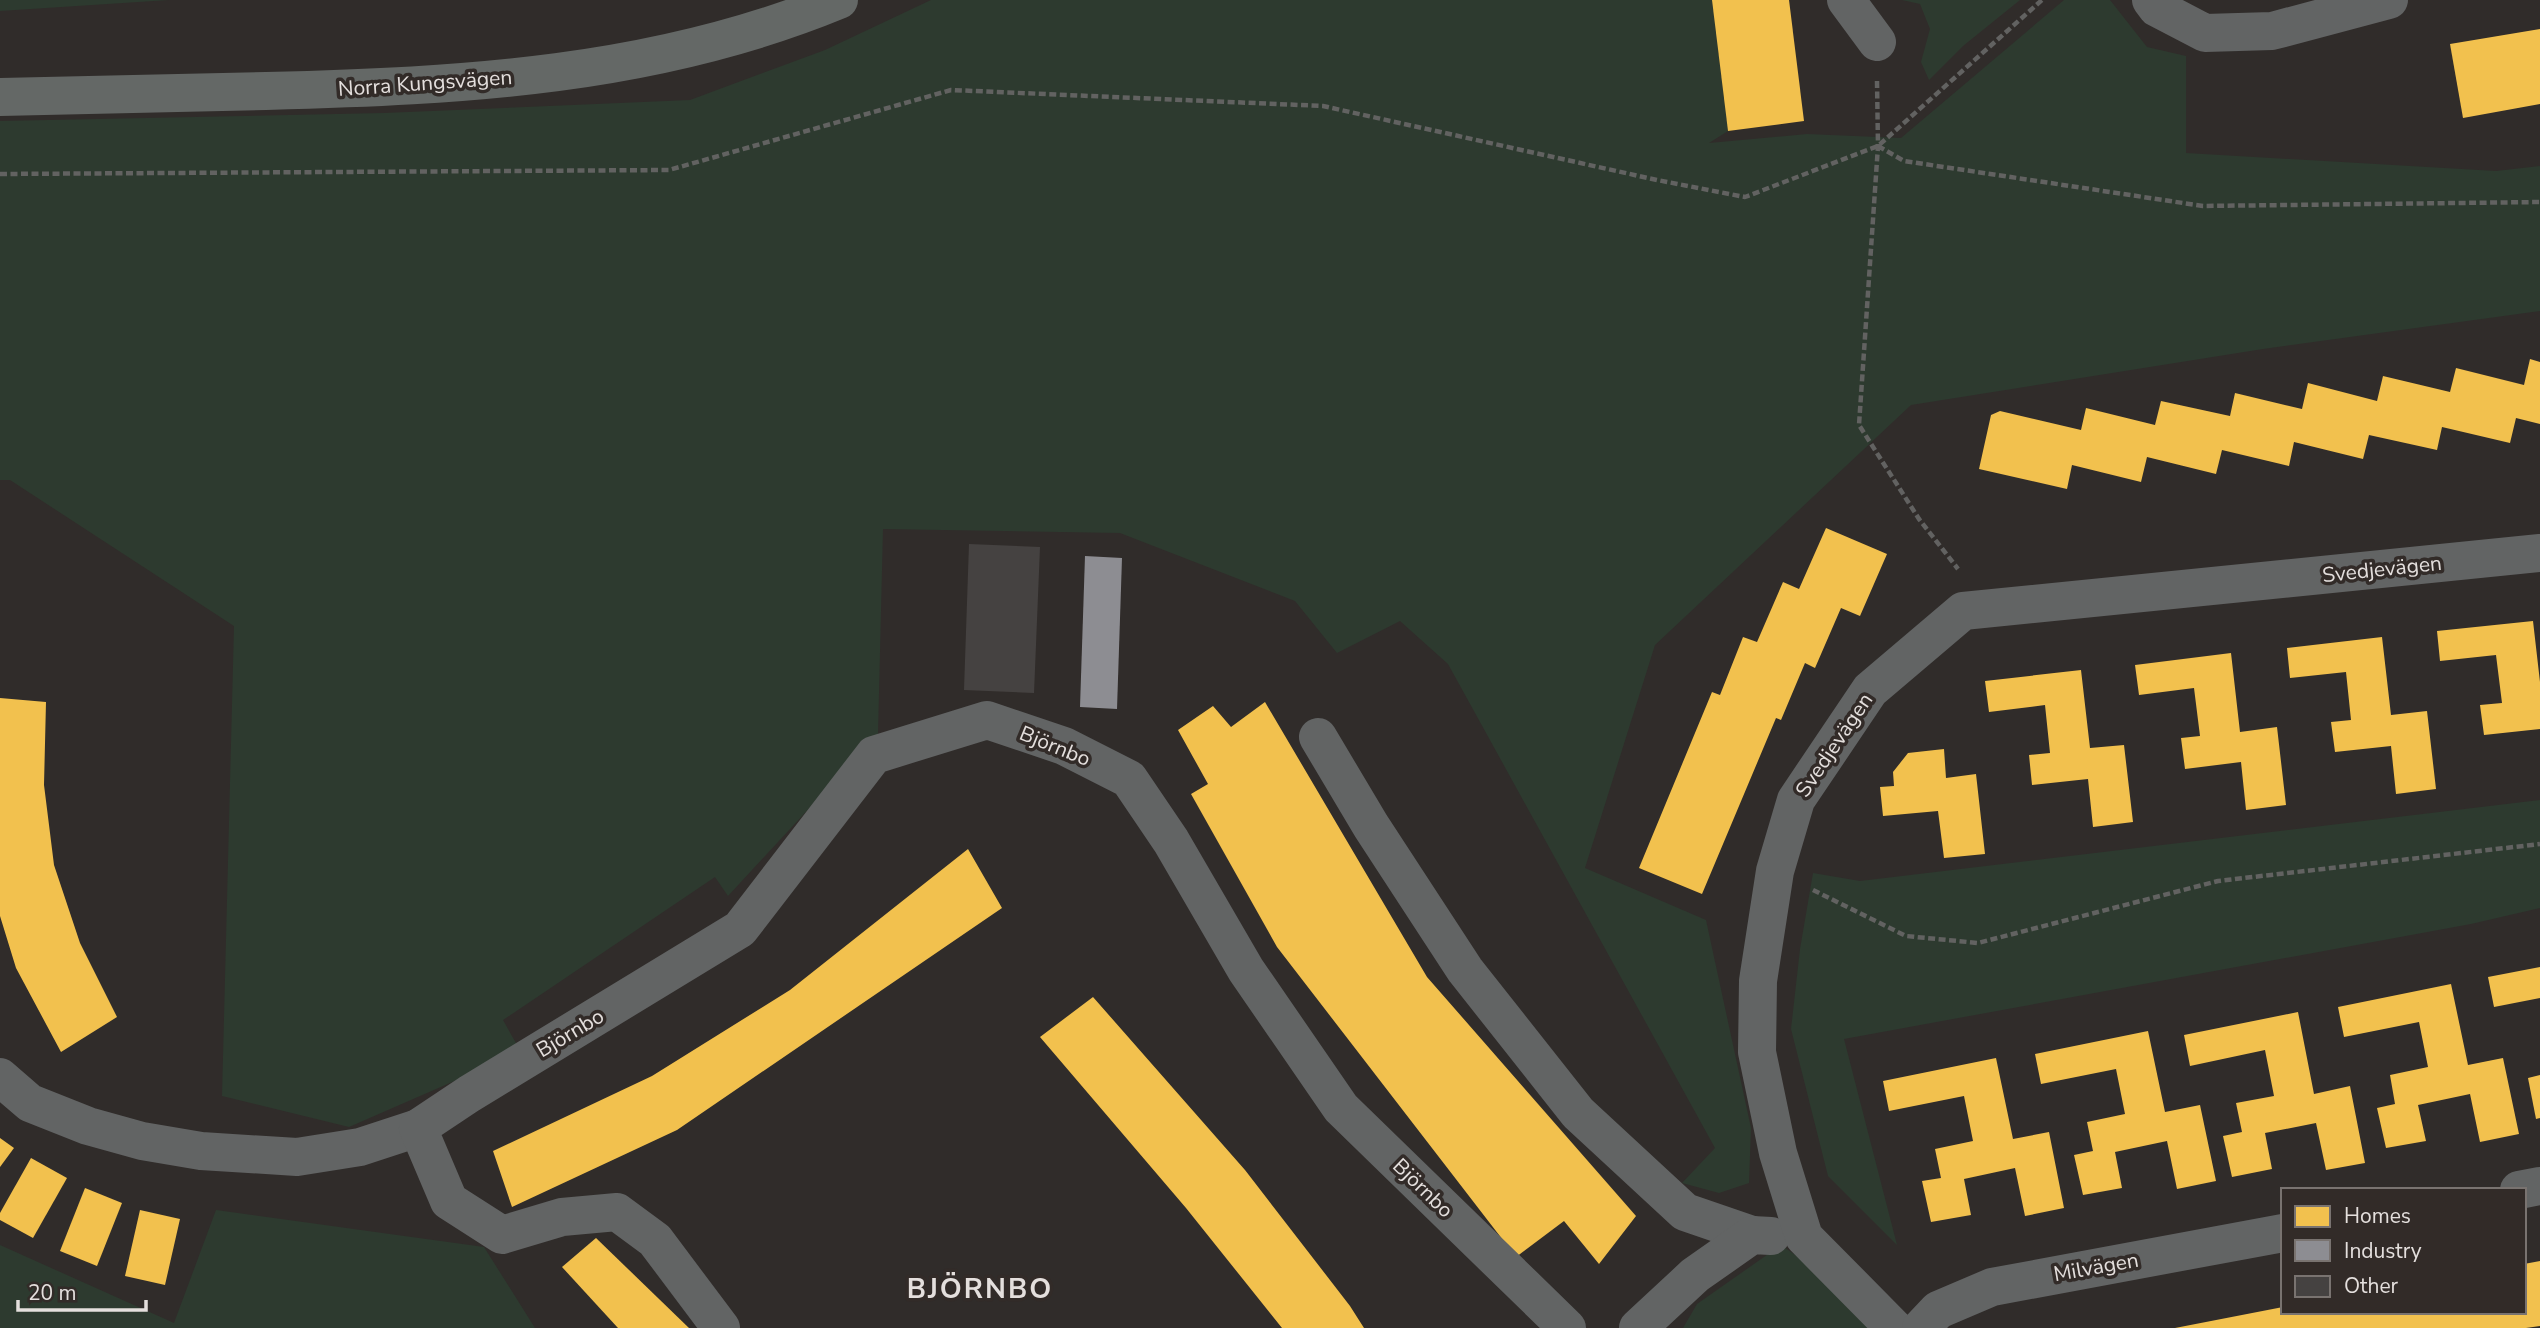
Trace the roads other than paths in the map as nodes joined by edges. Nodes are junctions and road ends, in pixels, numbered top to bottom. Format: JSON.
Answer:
{"nodes":[{"id":1,"x":839,"y":0,"type":"edge"},
{"id":2,"x":1846,"y":0,"type":"edge"},
{"id":3,"x":2151,"y":0,"type":"edge"},
{"id":4,"x":2389,"y":0,"type":"edge"},
{"id":5,"x":1877,"y":41,"type":"road end"},
{"id":6,"x":0,"y":97,"type":"edge"},
{"id":7,"x":2540,"y":554,"type":"edge"},
{"id":8,"x":1318,"y":737,"type":"dead end"},
{"id":9,"x":0,"y":1077,"type":"edge"},
{"id":10,"x":418,"y":1128,"type":"junction"},
{"id":11,"x":2281,"y":1233,"type":"edge"},
{"id":12,"x":1752,"y":1235,"type":"junction"},
{"id":13,"x":1804,"y":1237,"type":"junction"},
{"id":14,"x":721,"y":1328,"type":"edge"},
{"id":15,"x":1567,"y":1328,"type":"edge"},
{"id":16,"x":1638,"y":1328,"type":"edge"},
{"id":17,"x":1894,"y":1328,"type":"edge"},
{"id":18,"x":1921,"y":1328,"type":"edge"}],
"edges":[{"from":1,"to":6,"type":"main road","name":"Norra Kungsvägen"},
{"from":2,"to":5,"type":"street"},
{"from":3,"to":4,"type":"street"},
{"from":7,"to":13,"type":"street","name":"Svedjevägen"},
{"from":8,"to":12,"type":"street"},
{"from":9,"to":10,"type":"street","name":"Björnbo"},
{"from":10,"to":14,"type":"street"},
{"from":10,"to":15,"type":"street","name":"Björnbo"},
{"from":11,"to":18,"type":"street","name":"Milvägen"},
{"from":12,"to":13,"type":"street"},
{"from":12,"to":16,"type":"street"},
{"from":13,"to":17,"type":"street","name":"Svedjevägen"}]}
